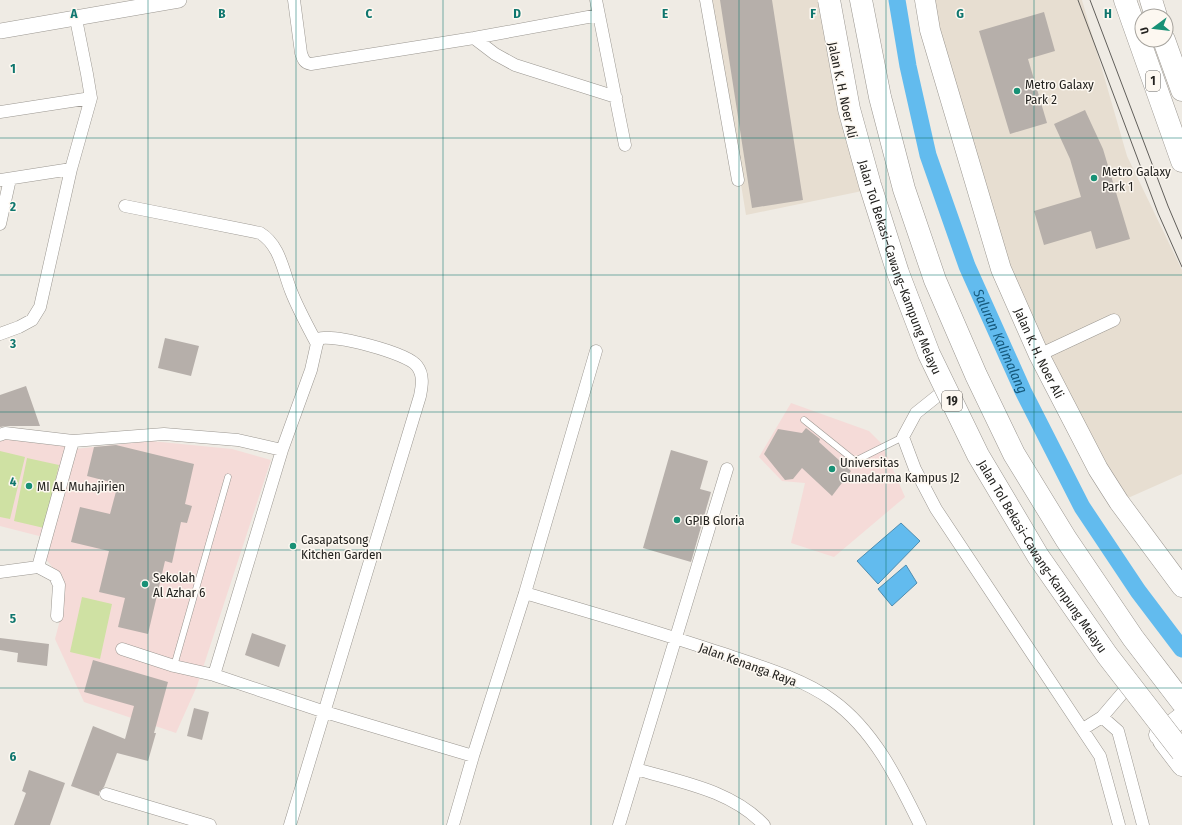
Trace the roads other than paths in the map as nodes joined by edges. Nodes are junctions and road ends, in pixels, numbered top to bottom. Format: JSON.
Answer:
{"nodes":[{"id":1,"x":179,"y":0,"type":"edge"},
{"id":2,"x":294,"y":0,"type":"edge"},
{"id":3,"x":596,"y":0,"type":"edge"},
{"id":4,"x":706,"y":0,"type":"edge"},
{"id":5,"x":824,"y":0,"type":"edge"},
{"id":6,"x":829,"y":0,"type":"edge"},
{"id":7,"x":861,"y":0,"type":"edge"},
{"id":8,"x":925,"y":0,"type":"edge"},
{"id":9,"x":1125,"y":0,"type":"edge"},
{"id":10,"x":599,"y":15,"type":"junction"},
{"id":11,"x":76,"y":19,"type":"junction"},
{"id":12,"x":0,"y":31,"type":"edge"},
{"id":13,"x":474,"y":38,"type":"junction"},
{"id":14,"x":1167,"y":48,"type":"edge"},
{"id":15,"x":1182,"y":90,"type":"edge"},
{"id":16,"x":616,"y":97,"type":"junction"},
{"id":17,"x":91,"y":98,"type":"junction"},
{"id":18,"x":0,"y":112,"type":"edge"},
{"id":19,"x":625,"y":145,"type":"dead end"},
{"id":20,"x":1182,"y":161,"type":"edge"},
{"id":21,"x":71,"y":169,"type":"junction"},
{"id":22,"x":5,"y":180,"type":"edge"},
{"id":23,"x":738,"y":180,"type":"dead end"},
{"id":24,"x":125,"y":206,"type":"dead end"},
{"id":25,"x":0,"y":224,"type":"edge"},
{"id":26,"x":1114,"y":320,"type":"dead end"},
{"id":27,"x":0,"y":334,"type":"edge"},
{"id":28,"x":317,"y":344,"type":"junction"},
{"id":29,"x":596,"y":351,"type":"dead end"},
{"id":30,"x":1039,"y":355,"type":"junction"},
{"id":31,"x":942,"y":393,"type":"junction"},
{"id":32,"x":804,"y":420,"type":"dead end"},
{"id":33,"x":0,"y":435,"type":"edge"},
{"id":34,"x":903,"y":437,"type":"junction"},
{"id":35,"x":73,"y":441,"type":"junction"},
{"id":36,"x":282,"y":450,"type":"junction"},
{"id":37,"x":727,"y":469,"type":"dead end"},
{"id":38,"x":228,"y":477,"type":"dead end"},
{"id":39,"x":38,"y":567,"type":"junction"},
{"id":40,"x":0,"y":572,"type":"edge"},
{"id":41,"x":1182,"y":587,"type":"edge"},
{"id":42,"x":525,"y":593,"type":"junction"},
{"id":43,"x":57,"y":616,"type":"dead end"},
{"id":44,"x":675,"y":637,"type":"junction"},
{"id":45,"x":122,"y":649,"type":"dead end"},
{"id":46,"x":174,"y":666,"type":"junction"},
{"id":47,"x":214,"y":675,"type":"junction"},
{"id":48,"x":1125,"y":690,"type":"junction"},
{"id":49,"x":1182,"y":702,"type":"edge"},
{"id":50,"x":325,"y":712,"type":"junction"},
{"id":51,"x":1102,"y":717,"type":"junction"},
{"id":52,"x":1182,"y":717,"type":"edge"},
{"id":53,"x":1083,"y":729,"type":"junction"},
{"id":54,"x":1159,"y":736,"type":"junction"},
{"id":55,"x":1182,"y":752,"type":"edge"},
{"id":56,"x":473,"y":756,"type":"junction"},
{"id":57,"x":1182,"y":766,"type":"edge"},
{"id":58,"x":636,"y":769,"type":"junction"},
{"id":59,"x":106,"y":794,"type":"dead end"},
{"id":60,"x":210,"y":825,"type":"edge"},
{"id":61,"x":290,"y":825,"type":"edge"},
{"id":62,"x":453,"y":825,"type":"edge"},
{"id":63,"x":619,"y":825,"type":"edge"},
{"id":64,"x":764,"y":825,"type":"edge"},
{"id":65,"x":920,"y":825,"type":"edge"},
{"id":66,"x":1119,"y":825,"type":"edge"},
{"id":67,"x":1143,"y":825,"type":"edge"}],
"edges":[{"from":1,"to":11,"type":"street"},
{"from":2,"to":13,"type":"street"},
{"from":3,"to":10,"type":"street"},
{"from":4,"to":23,"type":"street"},
{"from":5,"to":31,"type":"main road","name":"Jalan K. H. Noer Ali"},
{"from":6,"to":55,"type":"highway","name":"Jalan Tol Bekasi–Cawang–Kampung Melayu","number":"19","bridge":true},
{"from":7,"to":49,"type":"highway","name":"Jalan Tol Bekasi–Cawang–Kampung Melayu","number":"19"},
{"from":8,"to":30,"type":"main road","name":"Jalan K. H. Noer Ali"},
{"from":9,"to":20,"type":"highway","number":"1"},
{"from":10,"to":13,"type":"street"},
{"from":10,"to":16,"type":"street"},
{"from":11,"to":12,"type":"street"},
{"from":11,"to":17,"type":"street"},
{"from":13,"to":16,"type":"street"},
{"from":14,"to":15,"type":"highway","number":"1"},
{"from":16,"to":19,"type":"street"},
{"from":17,"to":18,"type":"street"},
{"from":17,"to":21,"type":"street"},
{"from":21,"to":22,"type":"street"},
{"from":21,"to":27,"type":"street"},
{"from":22,"to":25,"type":"street"},
{"from":24,"to":28,"type":"street"},
{"from":26,"to":30,"type":"street"},
{"from":28,"to":36,"type":"street"},
{"from":28,"to":50,"type":"street"},
{"from":29,"to":42,"type":"street"},
{"from":30,"to":41,"type":"main road","name":"Jalan K. H. Noer Ali"},
{"from":31,"to":34,"type":"street"},
{"from":31,"to":48,"type":"main road","name":"Jalan K. H. Noer Ali"},
{"from":32,"to":34,"type":"lane"},
{"from":33,"to":35,"type":"street"},
{"from":34,"to":53,"type":"street"},
{"from":35,"to":36,"type":"street"},
{"from":35,"to":39,"type":"street"},
{"from":36,"to":47,"type":"street"},
{"from":37,"to":44,"type":"street"},
{"from":38,"to":46,"type":"lane"},
{"from":39,"to":40,"type":"street"},
{"from":39,"to":43,"type":"street"},
{"from":42,"to":44,"type":"street","name":"Jalan Kenanga Raya"},
{"from":42,"to":56,"type":"street"},
{"from":44,"to":58,"type":"street"},
{"from":44,"to":65,"type":"street","name":"Jalan Kenanga Raya"},
{"from":45,"to":46,"type":"street"},
{"from":46,"to":47,"type":"street"},
{"from":47,"to":50,"type":"street"},
{"from":48,"to":51,"type":"street"},
{"from":48,"to":54,"type":"main road","name":"Jalan K. H. Noer Ali"},
{"from":50,"to":56,"type":"street"},
{"from":50,"to":61,"type":"street"},
{"from":51,"to":53,"type":"street"},
{"from":51,"to":67,"type":"street"},
{"from":52,"to":54,"type":"main road"},
{"from":53,"to":66,"type":"street"},
{"from":54,"to":57,"type":"main road","name":"Jalan K. H. Noer Ali"},
{"from":56,"to":62,"type":"street"},
{"from":58,"to":63,"type":"street"},
{"from":58,"to":64,"type":"street"},
{"from":59,"to":60,"type":"street"}]}
